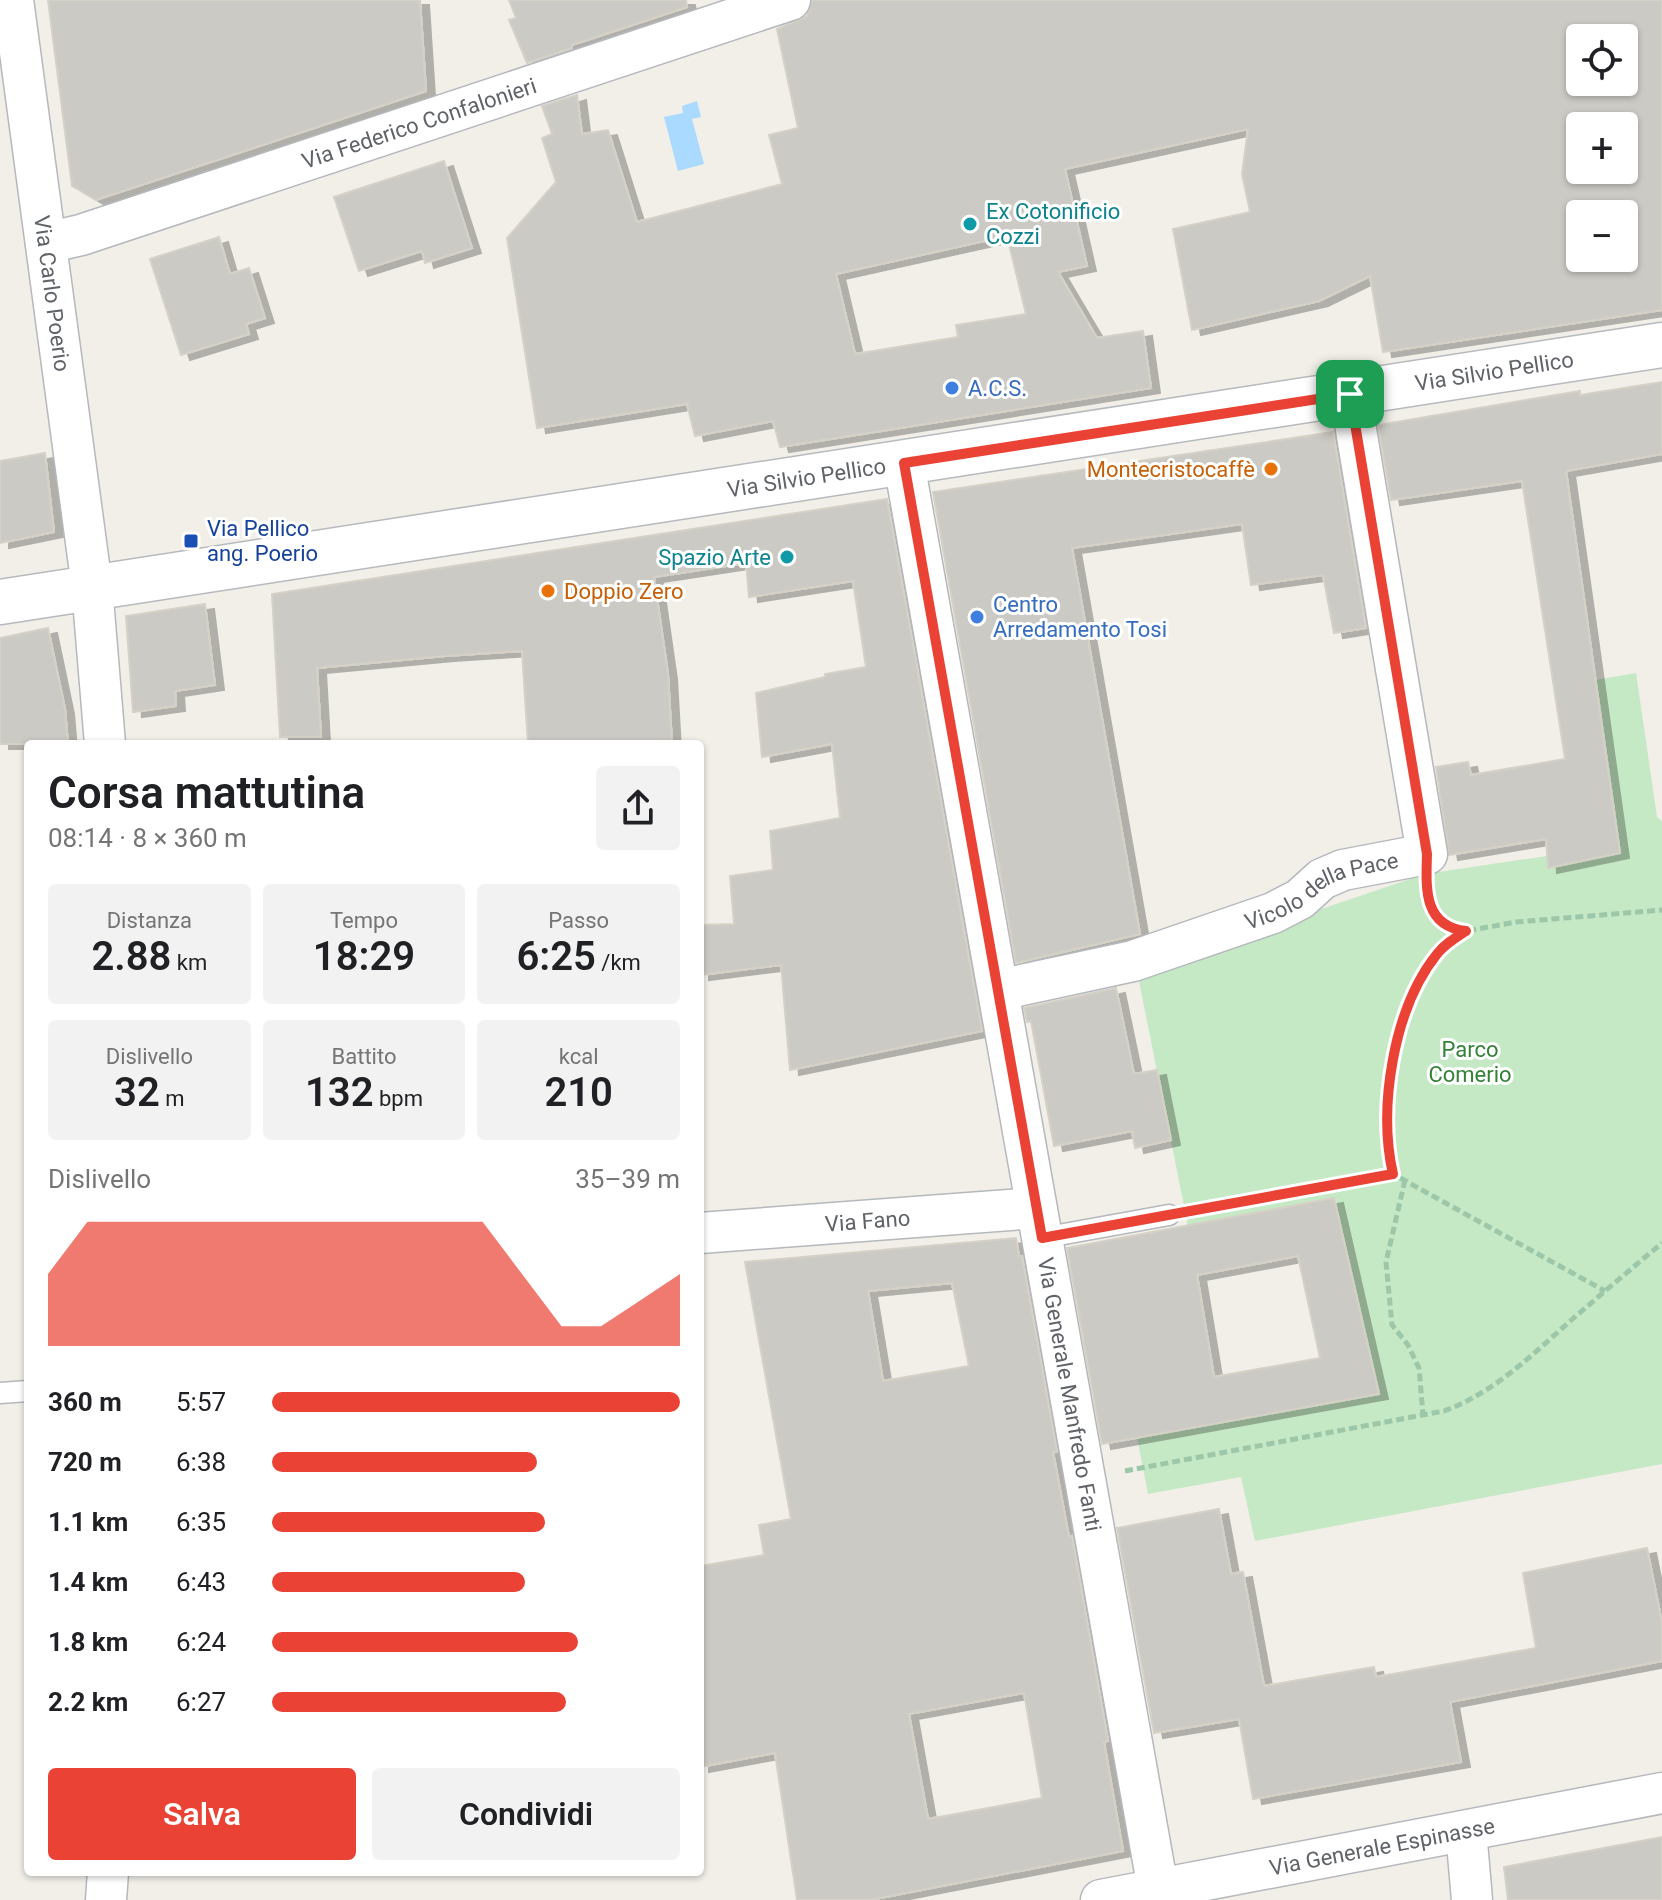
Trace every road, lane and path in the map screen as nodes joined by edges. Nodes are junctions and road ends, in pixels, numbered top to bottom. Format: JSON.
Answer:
{"nodes":[{"id":1,"x":13,"y":0,"type":"edge"},
{"id":2,"x":790,"y":0,"type":"edge"},
{"id":3,"x":46,"y":243,"type":"junction"},
{"id":4,"x":1662,"y":345,"type":"edge"},
{"id":5,"x":1350,"y":394,"type":"junction"},
{"id":6,"x":904,"y":463,"type":"junction"},
{"id":7,"x":92,"y":587,"type":"junction"},
{"id":8,"x":0,"y":602,"type":"edge"},
{"id":9,"x":105,"y":740,"type":"edge"},
{"id":10,"x":1427,"y":854,"type":"junction"},
{"id":11,"x":1662,"y":910,"type":"edge"},
{"id":12,"x":1466,"y":931,"type":"junction"},
{"id":13,"x":999,"y":990,"type":"junction"},
{"id":14,"x":1393,"y":1174,"type":"junction"},
{"id":15,"x":1405,"y":1180,"type":"junction"},
{"id":16,"x":1169,"y":1215,"type":"joint"},
{"id":17,"x":1039,"y":1223,"type":"junction"},
{"id":18,"x":704,"y":1233,"type":"edge"},
{"id":19,"x":1662,"y":1243,"type":"edge"},
{"id":20,"x":1605,"y":1291,"type":"junction"},
{"id":21,"x":24,"y":1391,"type":"edge"},
{"id":22,"x":0,"y":1393,"type":"edge"},
{"id":23,"x":1423,"y":1415,"type":"junction"},
{"id":24,"x":1120,"y":1472,"type":"dead end"},
{"id":25,"x":1662,"y":1793,"type":"edge"},
{"id":26,"x":1466,"y":1831,"type":"junction"},
{"id":27,"x":108,"y":1876,"type":"edge"},
{"id":28,"x":1159,"y":1895,"type":"edge"},
{"id":29,"x":106,"y":1900,"type":"edge"},
{"id":30,"x":1101,"y":1900,"type":"edge"},
{"id":31,"x":1472,"y":1900,"type":"edge"}],
"edges":[{"from":1,"to":3,"type":"street","name":"Via Carlo Poerio"},
{"from":2,"to":3,"type":"street","name":"Via Federico Confalonieri"},
{"from":3,"to":7,"type":"street","name":"Via Carlo Poerio"},
{"from":4,"to":5,"type":"street","name":"Via Silvio Pellico"},
{"from":5,"to":6,"type":"street","name":"Via Silvio Pellico"},
{"from":5,"to":10,"type":"street","name":"Vicolo della Pace"},
{"from":6,"to":7,"type":"street","name":"Via Silvio Pellico"},
{"from":6,"to":13,"type":"street","name":"Via Generale Manfredo Fanti"},
{"from":7,"to":8,"type":"street","name":"Via Silvio Pellico"},
{"from":7,"to":9,"type":"street","name":"Via Carlo Poerio"},
{"from":10,"to":12,"type":"path"},
{"from":10,"to":13,"type":"street","name":"Vicolo della Pace"},
{"from":11,"to":12,"type":"path"},
{"from":12,"to":14,"type":"path"},
{"from":13,"to":17,"type":"street","name":"Via Generale Manfredo Fanti"},
{"from":14,"to":15,"type":"path"},
{"from":14,"to":16,"type":"path"},
{"from":15,"to":20,"type":"path"},
{"from":15,"to":23,"type":"path"},
{"from":16,"to":17,"type":"lane"},
{"from":17,"to":18,"type":"street","name":"Via Fano"},
{"from":17,"to":28,"type":"street","name":"Via Generale Manfredo Fanti"},
{"from":19,"to":20,"type":"path"},
{"from":20,"to":23,"type":"path"},
{"from":21,"to":22,"type":"lane"},
{"from":23,"to":24,"type":"path"},
{"from":25,"to":26,"type":"street","name":"Via Generale Espinasse"},
{"from":26,"to":28,"type":"street","name":"Via Generale Espinasse"},
{"from":26,"to":31,"type":"street"},
{"from":27,"to":29,"type":"street"},
{"from":28,"to":30,"type":"street","name":"Via Generale Espinasse"}]}
